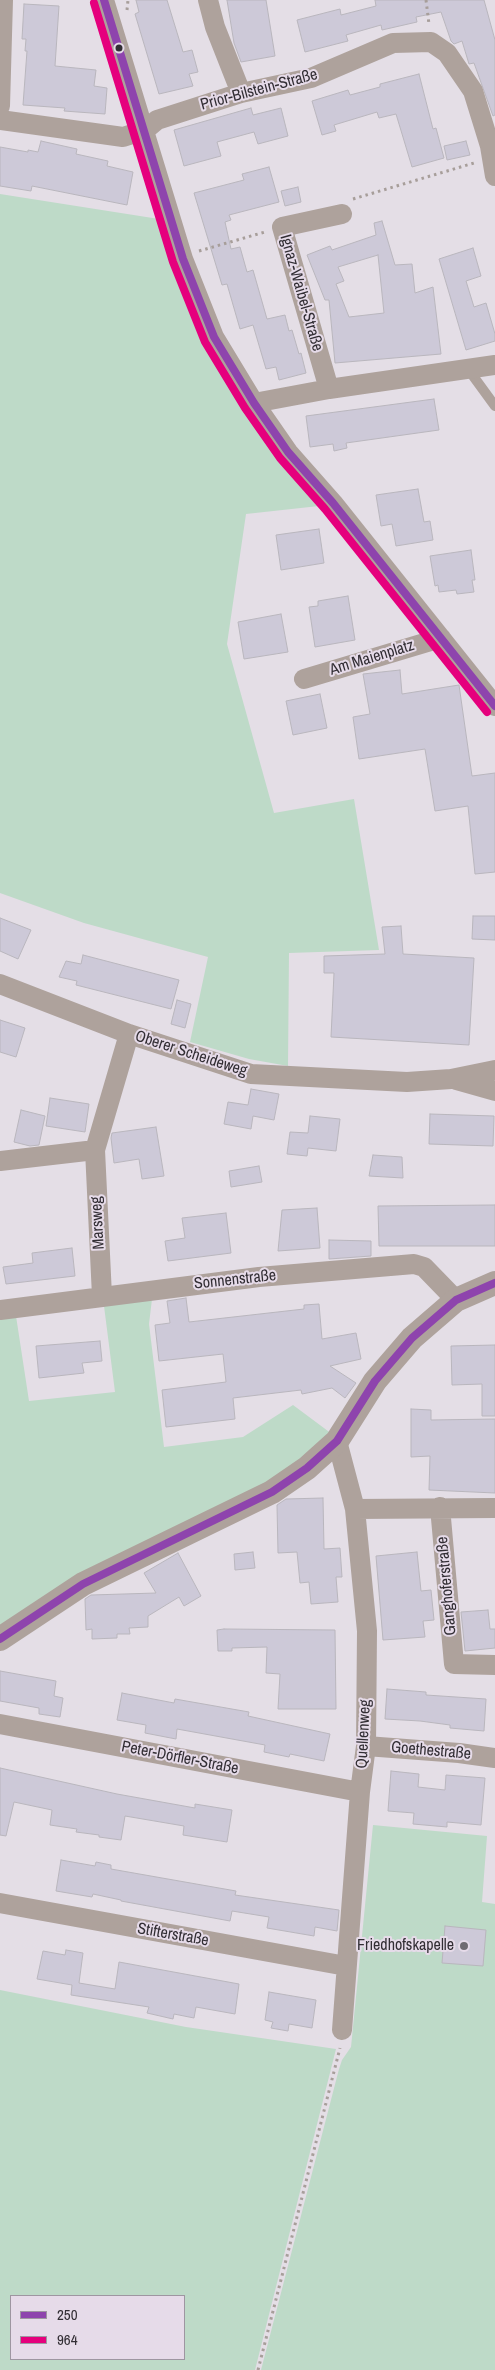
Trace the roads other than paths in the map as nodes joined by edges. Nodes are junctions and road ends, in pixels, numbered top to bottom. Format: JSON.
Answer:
{"nodes":[{"id":1,"x":3,"y":0,"type":"edge"},
{"id":2,"x":104,"y":0,"type":"edge"},
{"id":3,"x":208,"y":0,"type":"edge"},
{"id":4,"x":241,"y":93,"type":"junction"},
{"id":5,"x":0,"y":106,"type":"edge"},
{"id":6,"x":0,"y":120,"type":"edge"},
{"id":7,"x":144,"y":130,"type":"junction"},
{"id":8,"x":494,"y":166,"type":"edge"},
{"id":9,"x":342,"y":214,"type":"road end"},
{"id":10,"x":495,"y":365,"type":"edge"},
{"id":11,"x":468,"y":369,"type":"junction"},
{"id":12,"x":329,"y":389,"type":"junction"},
{"id":13,"x":254,"y":403,"type":"junction"},
{"id":14,"x":495,"y":406,"type":"edge"},
{"id":15,"x":441,"y":638,"type":"junction"},
{"id":16,"x":304,"y":679,"type":"dead end"},
{"id":17,"x":495,"y":706,"type":"edge"},
{"id":18,"x":0,"y":984,"type":"edge"},
{"id":19,"x":130,"y":1034,"type":"junction"},
{"id":20,"x":495,"y":1070,"type":"edge"},
{"id":21,"x":451,"y":1079,"type":"junction"},
{"id":22,"x":495,"y":1091,"type":"edge"},
{"id":23,"x":95,"y":1150,"type":"junction"},
{"id":24,"x":0,"y":1161,"type":"edge"},
{"id":25,"x":495,"y":1283,"type":"edge"},
{"id":26,"x":102,"y":1296,"type":"junction"},
{"id":27,"x":456,"y":1300,"type":"junction"},
{"id":28,"x":0,"y":1310,"type":"edge"},
{"id":29,"x":337,"y":1441,"type":"junction"},
{"id":30,"x":440,"y":1507,"type":"junction"},
{"id":31,"x":495,"y":1508,"type":"edge"},
{"id":32,"x":355,"y":1509,"type":"junction"},
{"id":33,"x":0,"y":1639,"type":"edge"},
{"id":34,"x":495,"y":1665,"type":"edge"},
{"id":35,"x":0,"y":1724,"type":"edge"},
{"id":36,"x":366,"y":1746,"type":"junction"},
{"id":37,"x":495,"y":1758,"type":"edge"},
{"id":38,"x":360,"y":1792,"type":"junction"},
{"id":39,"x":0,"y":1903,"type":"edge"},
{"id":40,"x":346,"y":1966,"type":"junction"},
{"id":41,"x":342,"y":2030,"type":"road end"}],
"edges":[{"from":1,"to":5,"type":"street"},
{"from":2,"to":7,"type":"street"},
{"from":3,"to":4,"type":"street"},
{"from":4,"to":7,"type":"street","name":"Prior-Bilstein-Straße"},
{"from":4,"to":8,"type":"street","name":"Prior-Bilstein-Straße"},
{"from":6,"to":7,"type":"street","name":"Prior-Bilstein-Straße"},
{"from":7,"to":13,"type":"street"},
{"from":9,"to":12,"type":"street","name":"Ignaz-Waibel-Straße"},
{"from":10,"to":11,"type":"street"},
{"from":11,"to":12,"type":"street"},
{"from":11,"to":14,"type":"lane"},
{"from":12,"to":13,"type":"street"},
{"from":13,"to":15,"type":"street"},
{"from":15,"to":16,"type":"street","name":"Am Maienplatz"},
{"from":15,"to":17,"type":"street"},
{"from":18,"to":19,"type":"street","name":"Oberer Scheideweg"},
{"from":19,"to":21,"type":"street","name":"Oberer Scheideweg"},
{"from":19,"to":23,"type":"street","name":"Marsweg"},
{"from":20,"to":21,"type":"street","name":"Oberer Scheideweg"},
{"from":21,"to":22,"type":"street","name":"Oberer Scheideweg"},
{"from":23,"to":24,"type":"street"},
{"from":23,"to":26,"type":"street","name":"Marsweg"},
{"from":25,"to":27,"type":"street"},
{"from":26,"to":27,"type":"street","name":"Sonnenstraße"},
{"from":26,"to":28,"type":"street","name":"Sonnenstraße"},
{"from":27,"to":29,"type":"street"},
{"from":29,"to":32,"type":"street","name":"Quellenweg"},
{"from":29,"to":33,"type":"street"},
{"from":30,"to":31,"type":"street"},
{"from":30,"to":32,"type":"street"},
{"from":30,"to":34,"type":"street","name":"Ganghoferstraße"},
{"from":32,"to":36,"type":"street","name":"Quellenweg"},
{"from":35,"to":38,"type":"street","name":"Peter-Dörfler-Straße"},
{"from":36,"to":37,"type":"street","name":"Goethestraße"},
{"from":36,"to":38,"type":"street","name":"Quellenweg"},
{"from":38,"to":40,"type":"street","name":"Quellenweg"},
{"from":39,"to":40,"type":"street","name":"Stifterstraße"},
{"from":40,"to":41,"type":"street","name":"Quellenweg"}]}
